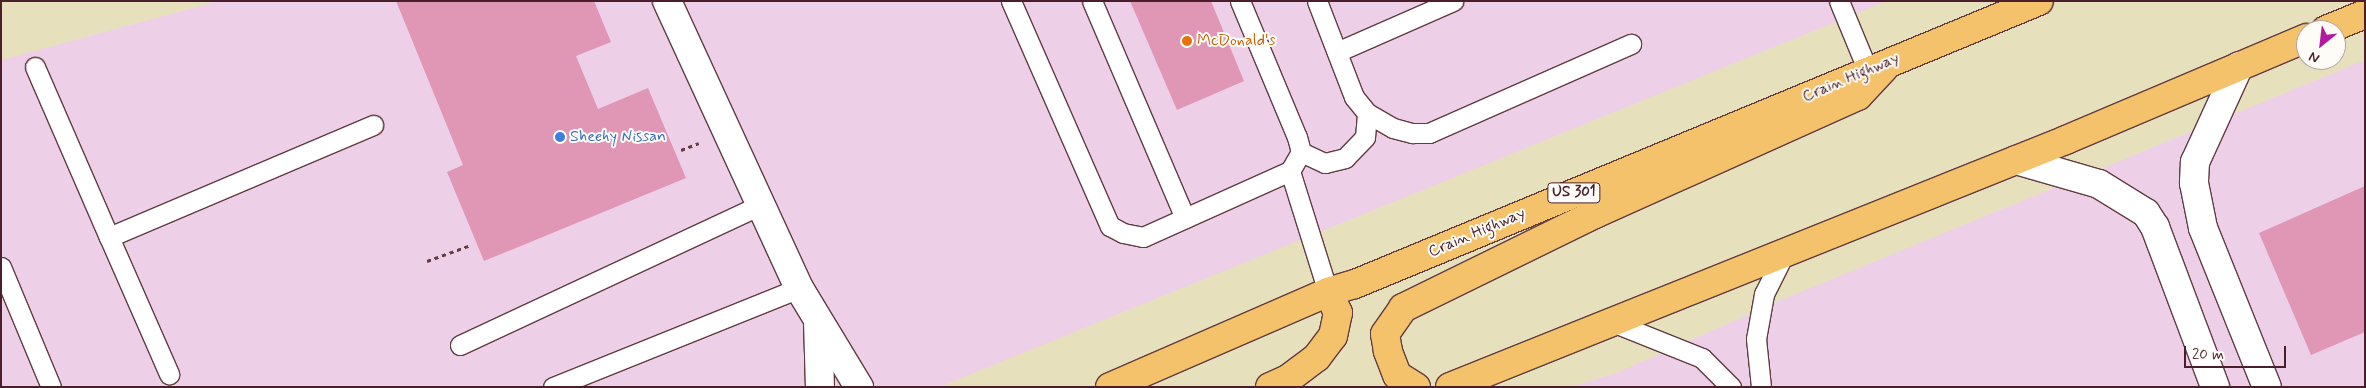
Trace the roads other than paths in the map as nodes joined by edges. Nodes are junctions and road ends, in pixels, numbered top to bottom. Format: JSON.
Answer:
{"nodes":[{"id":1,"x":667,"y":1,"type":"edge"},
{"id":2,"x":1011,"y":1,"type":"edge"},
{"id":3,"x":1092,"y":1,"type":"edge"},
{"id":4,"x":1240,"y":1,"type":"edge"},
{"id":5,"x":1317,"y":1,"type":"edge"},
{"id":6,"x":1453,"y":1,"type":"edge"},
{"id":7,"x":1839,"y":1,"type":"edge"},
{"id":8,"x":2039,"y":1,"type":"edge"},
{"id":9,"x":2365,"y":14,"type":"edge"},
{"id":10,"x":2346,"y":22,"type":"edge"},
{"id":11,"x":2296,"y":42,"type":"edge"},
{"id":12,"x":1631,"y":44,"type":"dead end"},
{"id":13,"x":1337,"y":52,"type":"junction"},
{"id":14,"x":1879,"y":66,"type":"junction"},
{"id":15,"x":2239,"y":66,"type":"junction"},
{"id":16,"x":35,"y":67,"type":"dead end"},
{"id":17,"x":1367,"y":113,"type":"junction"},
{"id":18,"x":373,"y":126,"type":"dead end"},
{"id":19,"x":1301,"y":152,"type":"junction"},
{"id":20,"x":2016,"y":160,"type":"junction"},
{"id":21,"x":1290,"y":171,"type":"junction"},
{"id":22,"x":760,"y":205,"type":"junction"},
{"id":23,"x":1185,"y":218,"type":"junction"},
{"id":24,"x":109,"y":237,"type":"junction"},
{"id":25,"x":1785,"y":252,"type":"junction"},
{"id":26,"x":1,"y":267,"type":"edge"},
{"id":27,"x":799,"y":288,"type":"junction"},
{"id":28,"x":1328,"y":292,"type":"junction"},
{"id":29,"x":818,"y":319,"type":"junction"},
{"id":30,"x":1612,"y":322,"type":"junction"},
{"id":31,"x":460,"y":345,"type":"dead end"},
{"id":32,"x":169,"y":374,"type":"dead end"},
{"id":33,"x":51,"y":387,"type":"edge"},
{"id":34,"x":553,"y":387,"type":"edge"},
{"id":35,"x":820,"y":387,"type":"edge"},
{"id":36,"x":859,"y":387,"type":"edge"},
{"id":37,"x":1110,"y":387,"type":"edge"},
{"id":38,"x":1270,"y":387,"type":"edge"},
{"id":39,"x":1416,"y":387,"type":"edge"},
{"id":40,"x":1450,"y":387,"type":"edge"},
{"id":41,"x":1731,"y":387,"type":"edge"},
{"id":42,"x":1761,"y":387,"type":"edge"},
{"id":43,"x":2215,"y":387,"type":"edge"},
{"id":44,"x":2267,"y":387,"type":"edge"}],
"edges":[{"from":1,"to":22,"type":"street"},
{"from":2,"to":23,"type":"lane"},
{"from":3,"to":23,"type":"lane"},
{"from":4,"to":19,"type":"lane"},
{"from":5,"to":13,"type":"lane"},
{"from":6,"to":13,"type":"lane"},
{"from":7,"to":14,"type":"lane"},
{"from":8,"to":14,"type":"highway","name":"Crain Highway","number":"US 301"},
{"from":9,"to":10,"type":"highway"},
{"from":11,"to":15,"type":"highway"},
{"from":12,"to":17,"type":"lane"},
{"from":13,"to":17,"type":"lane"},
{"from":14,"to":28,"type":"highway","name":"Crain Highway","number":"US 301"},
{"from":14,"to":39,"type":"highway"},
{"from":15,"to":20,"type":"highway"},
{"from":15,"to":44,"type":"street"},
{"from":16,"to":24,"type":"lane"},
{"from":17,"to":19,"type":"lane"},
{"from":18,"to":24,"type":"lane"},
{"from":19,"to":21,"type":"lane"},
{"from":20,"to":25,"type":"highway"},
{"from":20,"to":43,"type":"street"},
{"from":21,"to":23,"type":"lane"},
{"from":21,"to":28,"type":"lane"},
{"from":22,"to":27,"type":"street"},
{"from":22,"to":31,"type":"lane"},
{"from":24,"to":32,"type":"lane"},
{"from":25,"to":30,"type":"highway"},
{"from":25,"to":42,"type":"lane"},
{"from":26,"to":33,"type":"lane"},
{"from":27,"to":29,"type":"street"},
{"from":27,"to":34,"type":"lane"},
{"from":28,"to":37,"type":"highway","name":"Crain Highway","number":"US 301"},
{"from":28,"to":38,"type":"highway"},
{"from":29,"to":35,"type":"street"},
{"from":29,"to":36,"type":"street"},
{"from":30,"to":40,"type":"highway"},
{"from":30,"to":41,"type":"lane"}]}
